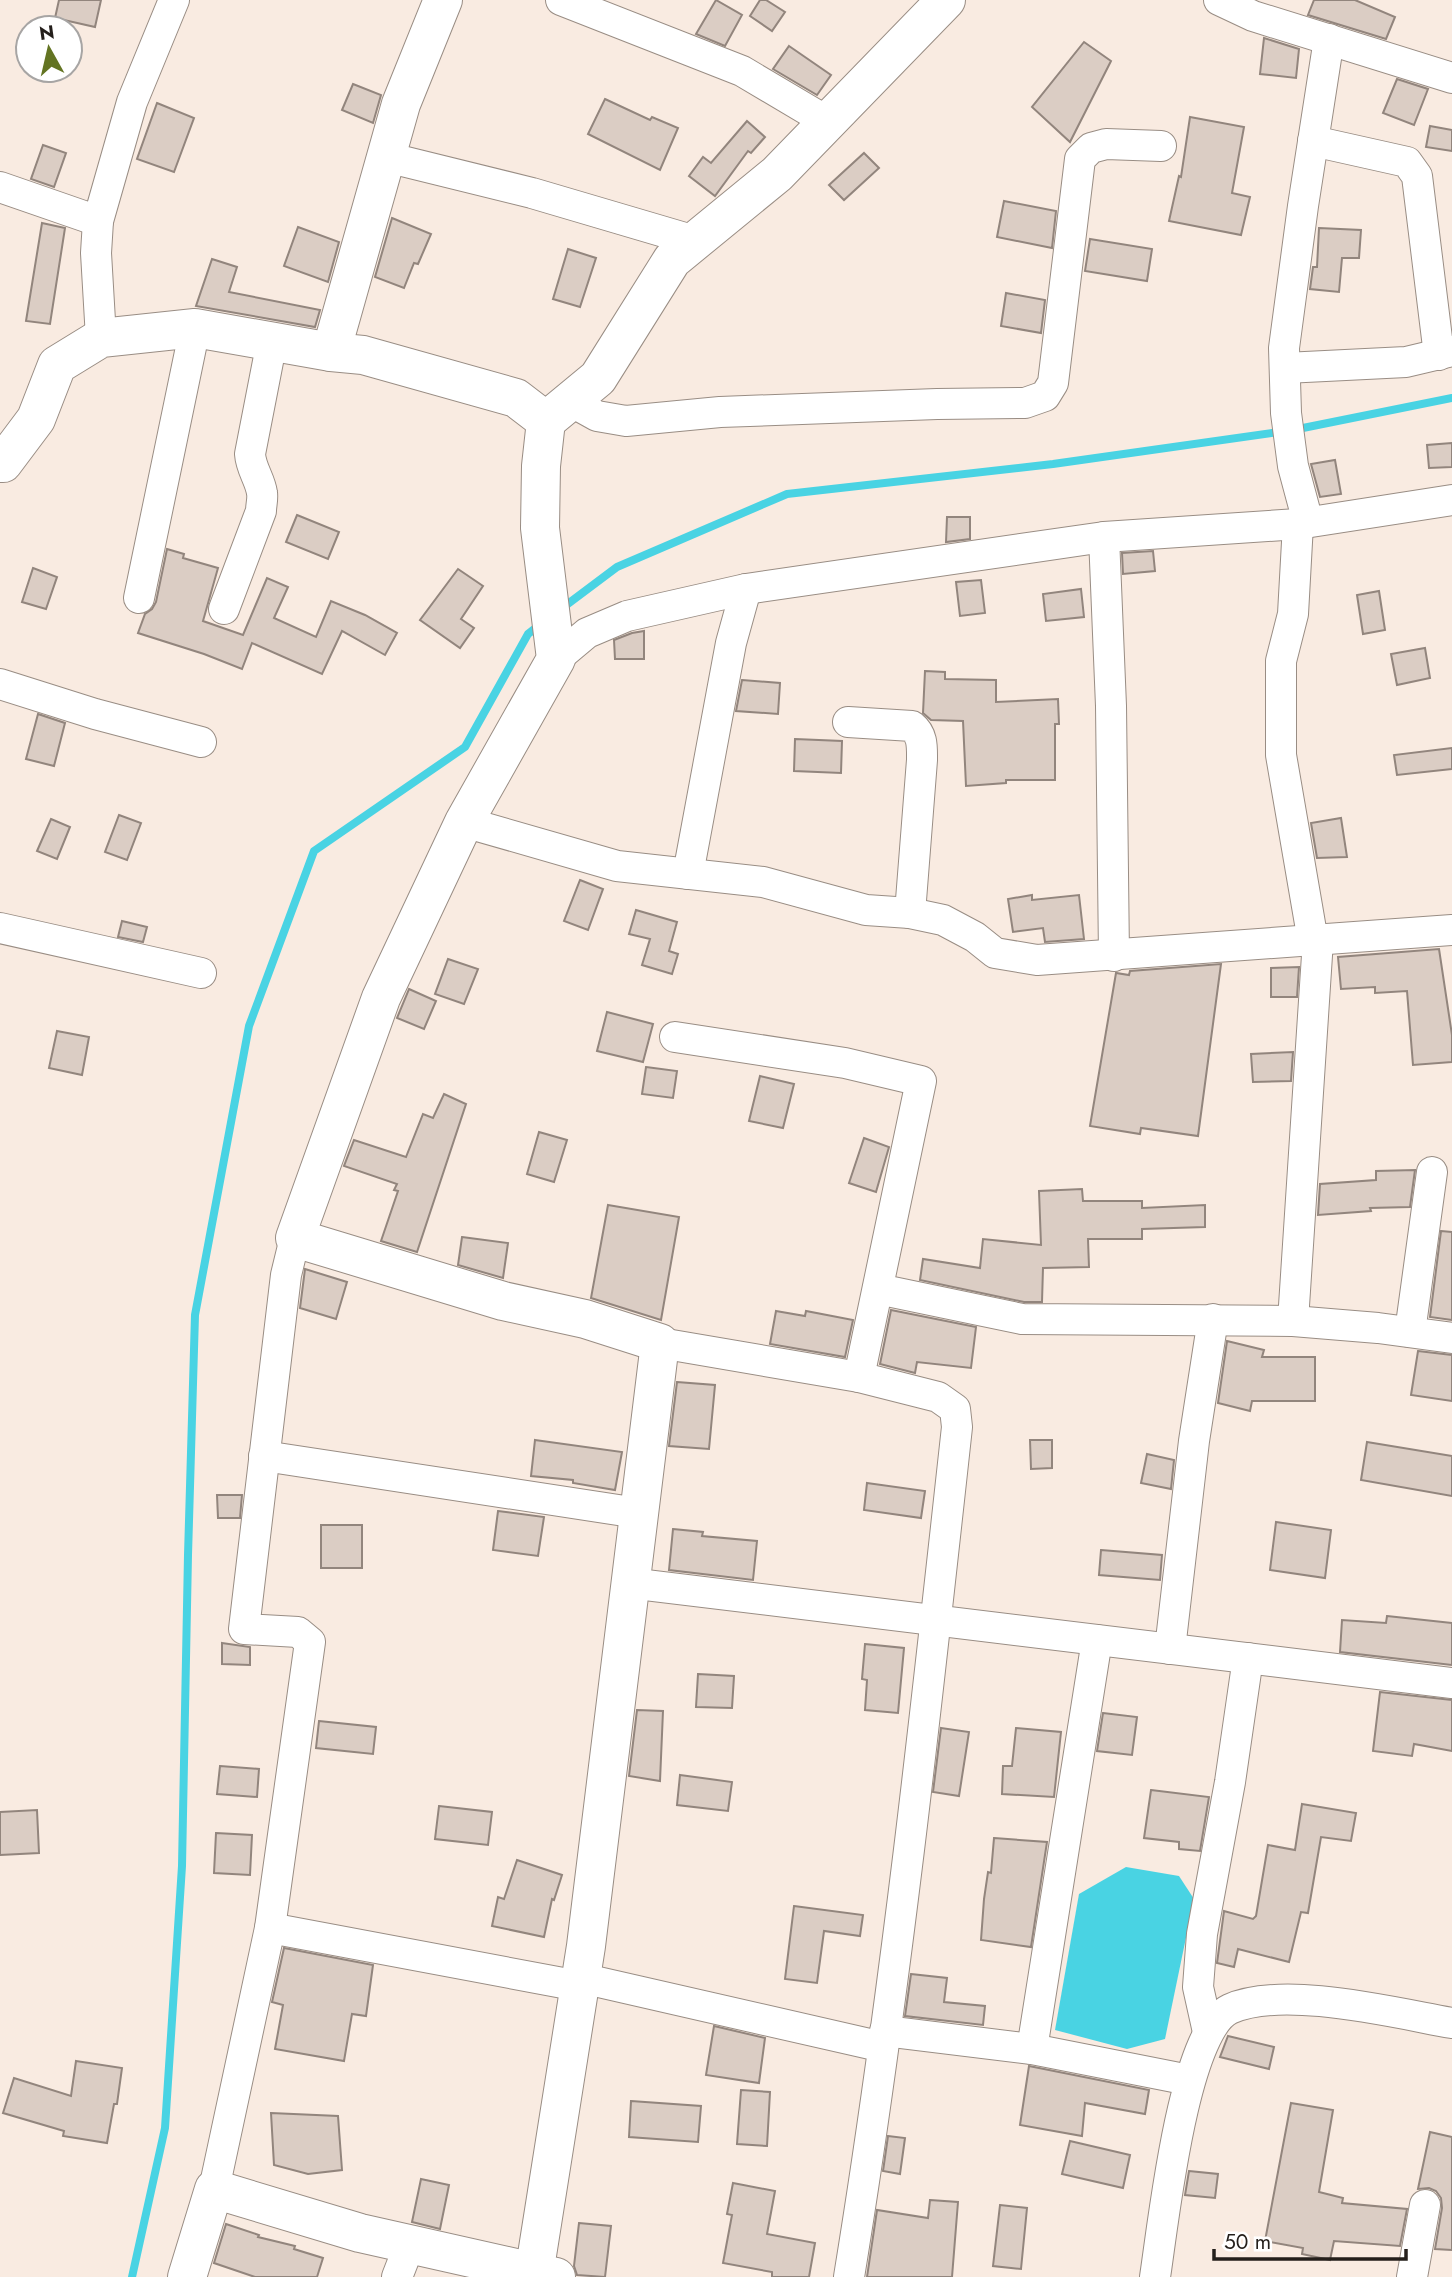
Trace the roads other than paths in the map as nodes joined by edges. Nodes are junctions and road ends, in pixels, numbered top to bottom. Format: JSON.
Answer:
{"nodes":[{"id":1,"x":174,"y":0,"type":"edge"},
{"id":2,"x":443,"y":0,"type":"edge"},
{"id":3,"x":561,"y":0,"type":"edge"},
{"id":4,"x":1219,"y":0,"type":"edge"},
{"id":5,"x":939,"y":2,"type":"edge"},
{"id":6,"x":1329,"y":39,"type":"junction"},
{"id":7,"x":1452,"y":78,"type":"edge"},
{"id":8,"x":828,"y":122,"type":"junction"},
{"id":9,"x":1313,"y":141,"type":"junction"},
{"id":10,"x":1161,"y":146,"type":"dead end"},
{"id":11,"x":386,"y":157,"type":"junction"},
{"id":12,"x":0,"y":187,"type":"edge"},
{"id":13,"x":98,"y":221,"type":"junction"},
{"id":14,"x":695,"y":241,"type":"junction"},
{"id":15,"x":195,"y":328,"type":"junction"},
{"id":16,"x":101,"y":338,"type":"junction"},
{"id":17,"x":272,"y":341,"type":"junction"},
{"id":18,"x":331,"y":352,"type":"junction"},
{"id":19,"x":1445,"y":353,"type":"edge"},
{"id":20,"x":1284,"y":369,"type":"junction"},
{"id":21,"x":559,"y":411,"type":"junction"},
{"id":22,"x":1,"y":466,"type":"edge"},
{"id":23,"x":1452,"y":500,"type":"edge"},
{"id":24,"x":1303,"y":523,"type":"junction"},
{"id":25,"x":1104,"y":537,"type":"junction"},
{"id":26,"x":746,"y":589,"type":"junction"},
{"id":27,"x":139,"y":598,"type":"dead end"},
{"id":28,"x":224,"y":608,"type":"dead end"},
{"id":29,"x":556,"y":659,"type":"junction"},
{"id":30,"x":0,"y":684,"type":"edge"},
{"id":31,"x":848,"y":722,"type":"dead end"},
{"id":32,"x":201,"y":742,"type":"dead end"},
{"id":33,"x":464,"y":822,"type":"junction"},
{"id":34,"x":688,"y":874,"type":"junction"},
{"id":35,"x":909,"y":913,"type":"junction"},
{"id":36,"x":0,"y":928,"type":"edge"},
{"id":37,"x":1452,"y":930,"type":"edge"},
{"id":38,"x":1315,"y":941,"type":"junction"},
{"id":39,"x":1114,"y":956,"type":"junction"},
{"id":40,"x":201,"y":973,"type":"dead end"},
{"id":41,"x":676,"y":1037,"type":"dead end"},
{"id":42,"x":1432,"y":1172,"type":"dead end"},
{"id":43,"x":295,"y":1238,"type":"junction"},
{"id":44,"x":878,"y":1289,"type":"junction"},
{"id":45,"x":1213,"y":1319,"type":"junction"},
{"id":46,"x":1293,"y":1321,"type":"junction"},
{"id":47,"x":1410,"y":1332,"type":"junction"},
{"id":48,"x":1452,"y":1338,"type":"edge"},
{"id":49,"x":660,"y":1343,"type":"junction"},
{"id":50,"x":859,"y":1377,"type":"junction"},
{"id":51,"x":264,"y":1456,"type":"junction"},
{"id":52,"x":638,"y":1513,"type":"junction"},
{"id":53,"x":629,"y":1583,"type":"junction"},
{"id":54,"x":936,"y":1620,"type":"junction"},
{"id":55,"x":1097,"y":1640,"type":"junction"},
{"id":56,"x":1170,"y":1649,"type":"junction"},
{"id":57,"x":1248,"y":1658,"type":"junction"},
{"id":58,"x":1452,"y":1683,"type":"edge"},
{"id":59,"x":270,"y":1928,"type":"junction"},
{"id":60,"x":580,"y":1982,"type":"junction"},
{"id":61,"x":1452,"y":2024,"type":"edge"},
{"id":62,"x":1208,"y":2032,"type":"junction"},
{"id":63,"x":884,"y":2039,"type":"junction"},
{"id":64,"x":1032,"y":2049,"type":"junction"},
{"id":65,"x":1189,"y":2080,"type":"junction"},
{"id":66,"x":214,"y":2189,"type":"junction"},
{"id":67,"x":1425,"y":2205,"type":"dead end"},
{"id":68,"x":403,"y":2261,"type":"edge"},
{"id":69,"x":545,"y":2275,"type":"edge"},
{"id":70,"x":187,"y":2277,"type":"edge"},
{"id":71,"x":849,"y":2277,"type":"edge"},
{"id":72,"x":1155,"y":2277,"type":"edge"},
{"id":73,"x":1412,"y":2277,"type":"edge"}],
"edges":[{"from":1,"to":13,"type":"street"},
{"from":2,"to":11,"type":"street"},
{"from":3,"to":8,"type":"street"},
{"from":4,"to":6,"type":"street"},
{"from":5,"to":8,"type":"street"},
{"from":6,"to":7,"type":"street"},
{"from":6,"to":9,"type":"street"},
{"from":8,"to":14,"type":"street"},
{"from":9,"to":19,"type":"street"},
{"from":9,"to":20,"type":"street"},
{"from":10,"to":21,"type":"street"},
{"from":11,"to":14,"type":"street"},
{"from":11,"to":18,"type":"street"},
{"from":12,"to":13,"type":"street"},
{"from":13,"to":16,"type":"street"},
{"from":14,"to":21,"type":"street"},
{"from":15,"to":16,"type":"street"},
{"from":15,"to":17,"type":"street"},
{"from":15,"to":27,"type":"street"},
{"from":16,"to":22,"type":"street"},
{"from":17,"to":18,"type":"street"},
{"from":17,"to":28,"type":"street"},
{"from":18,"to":21,"type":"street"},
{"from":19,"to":20,"type":"street"},
{"from":20,"to":24,"type":"street"},
{"from":21,"to":29,"type":"street"},
{"from":23,"to":24,"type":"street"},
{"from":24,"to":25,"type":"street"},
{"from":24,"to":38,"type":"street"},
{"from":25,"to":26,"type":"street"},
{"from":25,"to":39,"type":"street"},
{"from":26,"to":29,"type":"street"},
{"from":26,"to":34,"type":"street"},
{"from":29,"to":33,"type":"street"},
{"from":30,"to":32,"type":"street"},
{"from":31,"to":35,"type":"street"},
{"from":33,"to":34,"type":"street"},
{"from":33,"to":43,"type":"street"},
{"from":34,"to":35,"type":"street"},
{"from":35,"to":39,"type":"street"},
{"from":36,"to":40,"type":"street"},
{"from":37,"to":38,"type":"street"},
{"from":38,"to":39,"type":"street"},
{"from":38,"to":46,"type":"street"},
{"from":41,"to":44,"type":"street"},
{"from":42,"to":47,"type":"street"},
{"from":43,"to":49,"type":"street"},
{"from":43,"to":51,"type":"street"},
{"from":44,"to":45,"type":"street"},
{"from":44,"to":50,"type":"street"},
{"from":45,"to":46,"type":"street"},
{"from":45,"to":56,"type":"street"},
{"from":46,"to":47,"type":"street"},
{"from":47,"to":48,"type":"street"},
{"from":49,"to":50,"type":"street"},
{"from":49,"to":52,"type":"street"},
{"from":50,"to":54,"type":"street"},
{"from":51,"to":52,"type":"street"},
{"from":51,"to":59,"type":"street"},
{"from":52,"to":53,"type":"street"},
{"from":53,"to":54,"type":"street"},
{"from":53,"to":60,"type":"street"},
{"from":54,"to":55,"type":"street"},
{"from":54,"to":63,"type":"street"},
{"from":55,"to":56,"type":"street"},
{"from":55,"to":64,"type":"street"},
{"from":56,"to":57,"type":"street"},
{"from":57,"to":58,"type":"street"},
{"from":57,"to":62,"type":"street"},
{"from":59,"to":60,"type":"street"},
{"from":59,"to":66,"type":"street"},
{"from":60,"to":63,"type":"street"},
{"from":60,"to":69,"type":"street"},
{"from":61,"to":62,"type":"street"},
{"from":62,"to":65,"type":"street"},
{"from":63,"to":64,"type":"street"},
{"from":63,"to":71,"type":"street"},
{"from":64,"to":65,"type":"street"},
{"from":65,"to":72,"type":"street"},
{"from":66,"to":68,"type":"street"},
{"from":66,"to":70,"type":"street"},
{"from":67,"to":73,"type":"street"},
{"from":68,"to":69,"type":"street"}]}
